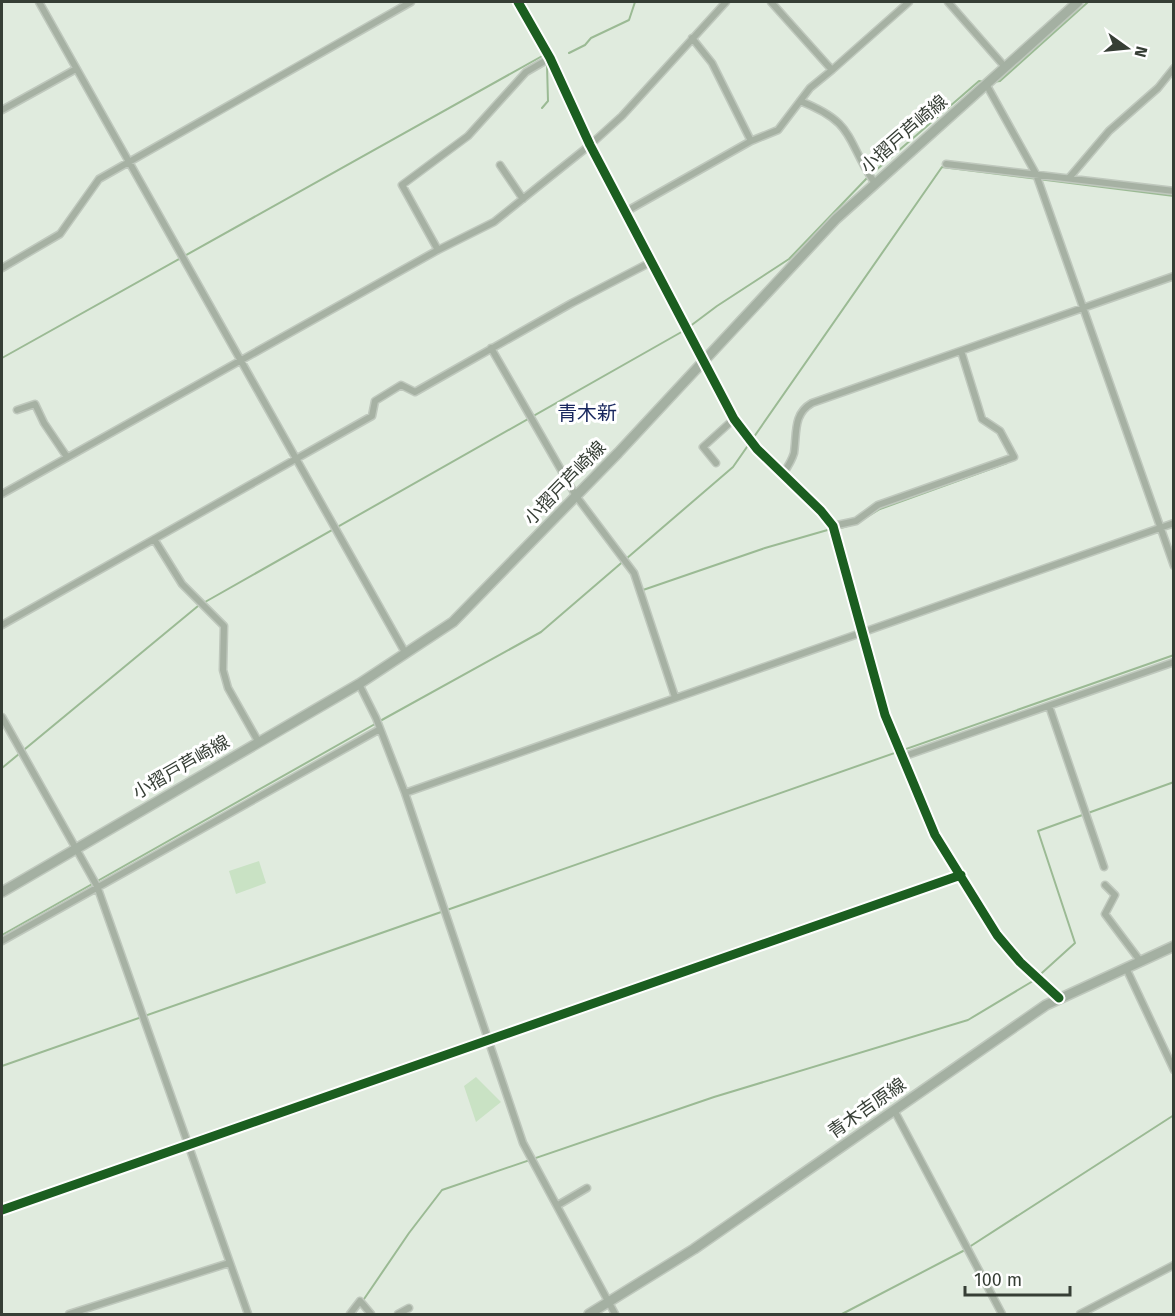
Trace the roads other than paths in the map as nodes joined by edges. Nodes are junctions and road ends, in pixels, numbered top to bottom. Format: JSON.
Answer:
{"nodes":[{"id":1,"x":39,"y":2,"type":"edge"},
{"id":2,"x":411,"y":2,"type":"edge"},
{"id":3,"x":518,"y":2,"type":"edge"},
{"id":4,"x":726,"y":2,"type":"edge"},
{"id":5,"x":771,"y":2,"type":"edge"},
{"id":6,"x":909,"y":2,"type":"edge"},
{"id":7,"x":948,"y":2,"type":"edge"},
{"id":8,"x":1078,"y":2,"type":"edge"},
{"id":9,"x":692,"y":38,"type":"junction"},
{"id":10,"x":550,"y":58,"type":"junction"},
{"id":11,"x":1005,"y":67,"type":"junction"},
{"id":12,"x":1173,"y":68,"type":"edge"},
{"id":13,"x":76,"y":69,"type":"junction"},
{"id":14,"x":832,"y":70,"type":"junction"},
{"id":15,"x":986,"y":84,"type":"junction"},
{"id":16,"x":800,"y":101,"type":"junction"},
{"id":17,"x":2,"y":110,"type":"edge"},
{"id":18,"x":751,"y":141,"type":"junction"},
{"id":19,"x":591,"y":145,"type":"junction"},
{"id":20,"x":129,"y":163,"type":"junction"},
{"id":21,"x":946,"y":164,"type":"dead end"},
{"id":22,"x":500,"y":165,"type":"dead end"},
{"id":23,"x":1036,"y":174,"type":"junction"},
{"id":24,"x":1069,"y":178,"type":"junction"},
{"id":25,"x":874,"y":182,"type":"junction"},
{"id":26,"x":1173,"y":191,"type":"edge"},
{"id":27,"x":523,"y":199,"type":"junction"},
{"id":28,"x":627,"y":211,"type":"junction"},
{"id":29,"x":438,"y":250,"type":"junction"},
{"id":30,"x":653,"y":261,"type":"junction"},
{"id":31,"x":2,"y":268,"type":"edge"},
{"id":32,"x":1173,"y":276,"type":"edge"},
{"id":33,"x":1084,"y":308,"type":"junction"},
{"id":34,"x":492,"y":348,"type":"junction"},
{"id":35,"x":961,"y":351,"type":"junction"},
{"id":36,"x":242,"y":359,"type":"junction"},
{"id":37,"x":705,"y":360,"type":"junction"},
{"id":38,"x":17,"y":410,"type":"dead end"},
{"id":39,"x":734,"y":419,"type":"junction"},
{"id":40,"x":68,"y":457,"type":"junction"},
{"id":41,"x":297,"y":458,"type":"junction"},
{"id":42,"x":716,"y":463,"type":"dead end"},
{"id":43,"x":783,"y":474,"type":"junction"},
{"id":44,"x":2,"y":494,"type":"edge"},
{"id":45,"x":576,"y":496,"type":"junction"},
{"id":46,"x":1173,"y":523,"type":"edge"},
{"id":47,"x":832,"y":526,"type":"junction"},
{"id":48,"x":1160,"y":528,"type":"junction"},
{"id":49,"x":154,"y":539,"type":"junction"},
{"id":50,"x":1173,"y":566,"type":"edge"},
{"id":51,"x":2,"y":625,"type":"edge"},
{"id":52,"x":862,"y":632,"type":"junction"},
{"id":53,"x":406,"y":654,"type":"junction"},
{"id":54,"x":1173,"y":662,"type":"edge"},
{"id":55,"x":359,"y":684,"type":"junction"},
{"id":56,"x":675,"y":697,"type":"junction"},
{"id":57,"x":1049,"y":706,"type":"junction"},
{"id":58,"x":2,"y":717,"type":"edge"},
{"id":59,"x":380,"y":729,"type":"junction"},
{"id":60,"x":258,"y":741,"type":"junction"},
{"id":61,"x":902,"y":757,"type":"junction"},
{"id":62,"x":405,"y":793,"type":"junction"},
{"id":63,"x":76,"y":848,"type":"junction"},
{"id":64,"x":1104,"y":867,"type":"dead end"},
{"id":65,"x":961,"y":875,"type":"junction"},
{"id":66,"x":1105,"y":885,"type":"dead end"},
{"id":67,"x":97,"y":886,"type":"junction"},
{"id":68,"x":2,"y":892,"type":"edge"},
{"id":69,"x":2,"y":940,"type":"edge"},
{"id":70,"x":1173,"y":946,"type":"edge"},
{"id":71,"x":1141,"y":962,"type":"junction"},
{"id":72,"x":1126,"y":968,"type":"junction"},
{"id":73,"x":1059,"y":998,"type":"junction"},
{"id":74,"x":490,"y":1040,"type":"junction"},
{"id":75,"x":1173,"y":1070,"type":"edge"},
{"id":76,"x":894,"y":1110,"type":"junction"},
{"id":77,"x":188,"y":1144,"type":"junction"},
{"id":78,"x":588,"y":1188,"type":"dead end"},
{"id":79,"x":558,"y":1205,"type":"junction"},
{"id":80,"x":2,"y":1210,"type":"edge"},
{"id":81,"x":229,"y":1263,"type":"junction"},
{"id":82,"x":1173,"y":1265,"type":"edge"},
{"id":83,"x":610,"y":1302,"type":"junction"},
{"id":84,"x":409,"y":1308,"type":"dead end"},
{"id":85,"x":69,"y":1314,"type":"edge"},
{"id":86,"x":248,"y":1314,"type":"edge"},
{"id":87,"x":350,"y":1314,"type":"edge"},
{"id":88,"x":371,"y":1314,"type":"edge"},
{"id":89,"x":398,"y":1314,"type":"edge"},
{"id":90,"x":589,"y":1314,"type":"edge"},
{"id":91,"x":615,"y":1314,"type":"edge"},
{"id":92,"x":1002,"y":1314,"type":"edge"},
{"id":93,"x":1080,"y":1314,"type":"edge"}],
"edges":[{"from":1,"to":13,"type":"street"},
{"from":2,"to":20,"type":"street"},
{"from":3,"to":10,"type":"street"},
{"from":4,"to":9,"type":"street"},
{"from":5,"to":14,"type":"street"},
{"from":6,"to":14,"type":"street"},
{"from":7,"to":11,"type":"street"},
{"from":8,"to":11,"type":"main road","name":"小摺戸芦崎線"},
{"from":9,"to":18,"type":"street"},
{"from":9,"to":19,"type":"street"},
{"from":10,"to":19,"type":"street"},
{"from":10,"to":29,"type":"street"},
{"from":11,"to":15,"type":"main road","name":"小摺戸芦崎線"},
{"from":12,"to":24,"type":"street"},
{"from":13,"to":17,"type":"street"},
{"from":13,"to":20,"type":"street"},
{"from":14,"to":16,"type":"street"},
{"from":15,"to":23,"type":"street"},
{"from":15,"to":25,"type":"main road","name":"小摺戸芦崎線"},
{"from":16,"to":18,"type":"street"},
{"from":16,"to":25,"type":"street"},
{"from":18,"to":28,"type":"street"},
{"from":19,"to":27,"type":"street"},
{"from":19,"to":28,"type":"street"},
{"from":20,"to":31,"type":"street"},
{"from":20,"to":36,"type":"street"},
{"from":21,"to":23,"type":"street"},
{"from":22,"to":27,"type":"street"},
{"from":23,"to":24,"type":"street"},
{"from":23,"to":33,"type":"street"},
{"from":24,"to":26,"type":"street"},
{"from":25,"to":37,"type":"main road","name":"小摺戸芦崎線"},
{"from":27,"to":29,"type":"street"},
{"from":28,"to":30,"type":"street"},
{"from":29,"to":36,"type":"street"},
{"from":30,"to":34,"type":"street"},
{"from":30,"to":37,"type":"street"},
{"from":32,"to":33,"type":"street"},
{"from":33,"to":35,"type":"street"},
{"from":33,"to":48,"type":"street"},
{"from":34,"to":41,"type":"street"},
{"from":34,"to":45,"type":"street"},
{"from":35,"to":43,"type":"street"},
{"from":35,"to":47,"type":"street"},
{"from":36,"to":40,"type":"street"},
{"from":36,"to":41,"type":"street"},
{"from":37,"to":39,"type":"street"},
{"from":37,"to":45,"type":"main road","name":"小摺戸芦崎線"},
{"from":38,"to":40,"type":"street"},
{"from":39,"to":42,"type":"street"},
{"from":39,"to":43,"type":"street"},
{"from":40,"to":44,"type":"street"},
{"from":41,"to":49,"type":"street"},
{"from":41,"to":53,"type":"street"},
{"from":43,"to":47,"type":"street"},
{"from":45,"to":53,"type":"main road","name":"小摺戸芦崎線"},
{"from":45,"to":56,"type":"street"},
{"from":46,"to":48,"type":"street"},
{"from":47,"to":52,"type":"street"},
{"from":48,"to":50,"type":"street"},
{"from":48,"to":52,"type":"street"},
{"from":49,"to":51,"type":"street"},
{"from":49,"to":60,"type":"street"},
{"from":52,"to":56,"type":"street"},
{"from":52,"to":61,"type":"street"},
{"from":53,"to":55,"type":"main road","name":"小摺戸芦崎線"},
{"from":54,"to":57,"type":"street"},
{"from":55,"to":59,"type":"street"},
{"from":55,"to":60,"type":"main road","name":"小摺戸芦崎線"},
{"from":56,"to":62,"type":"street"},
{"from":57,"to":61,"type":"street"},
{"from":57,"to":64,"type":"street"},
{"from":58,"to":63,"type":"street"},
{"from":59,"to":62,"type":"street"},
{"from":59,"to":67,"type":"street"},
{"from":60,"to":63,"type":"main road","name":"小摺戸芦崎線"},
{"from":61,"to":65,"type":"street"},
{"from":62,"to":74,"type":"street"},
{"from":63,"to":67,"type":"street"},
{"from":63,"to":68,"type":"main road","name":"小摺戸芦崎線"},
{"from":65,"to":73,"type":"street"},
{"from":65,"to":74,"type":"street"},
{"from":66,"to":71,"type":"street"},
{"from":67,"to":69,"type":"street"},
{"from":67,"to":77,"type":"street"},
{"from":70,"to":71,"type":"main road","name":"青木吉原線"},
{"from":71,"to":72,"type":"main road","name":"青木吉原線"},
{"from":72,"to":73,"type":"main road","name":"青木吉原線"},
{"from":72,"to":75,"type":"street"},
{"from":73,"to":76,"type":"main road","name":"青木吉原線"},
{"from":74,"to":77,"type":"street"},
{"from":74,"to":79,"type":"street"},
{"from":76,"to":83,"type":"main road","name":"青木吉原線"},
{"from":76,"to":92,"type":"street"},
{"from":77,"to":80,"type":"street"},
{"from":77,"to":81,"type":"street"},
{"from":78,"to":79,"type":"street"},
{"from":79,"to":83,"type":"street"},
{"from":81,"to":85,"type":"street"},
{"from":81,"to":86,"type":"street"},
{"from":82,"to":93,"type":"street"},
{"from":83,"to":90,"type":"main road","name":"青木吉原線"},
{"from":83,"to":91,"type":"street"},
{"from":84,"to":89,"type":"street"},
{"from":87,"to":88,"type":"street"}]}
